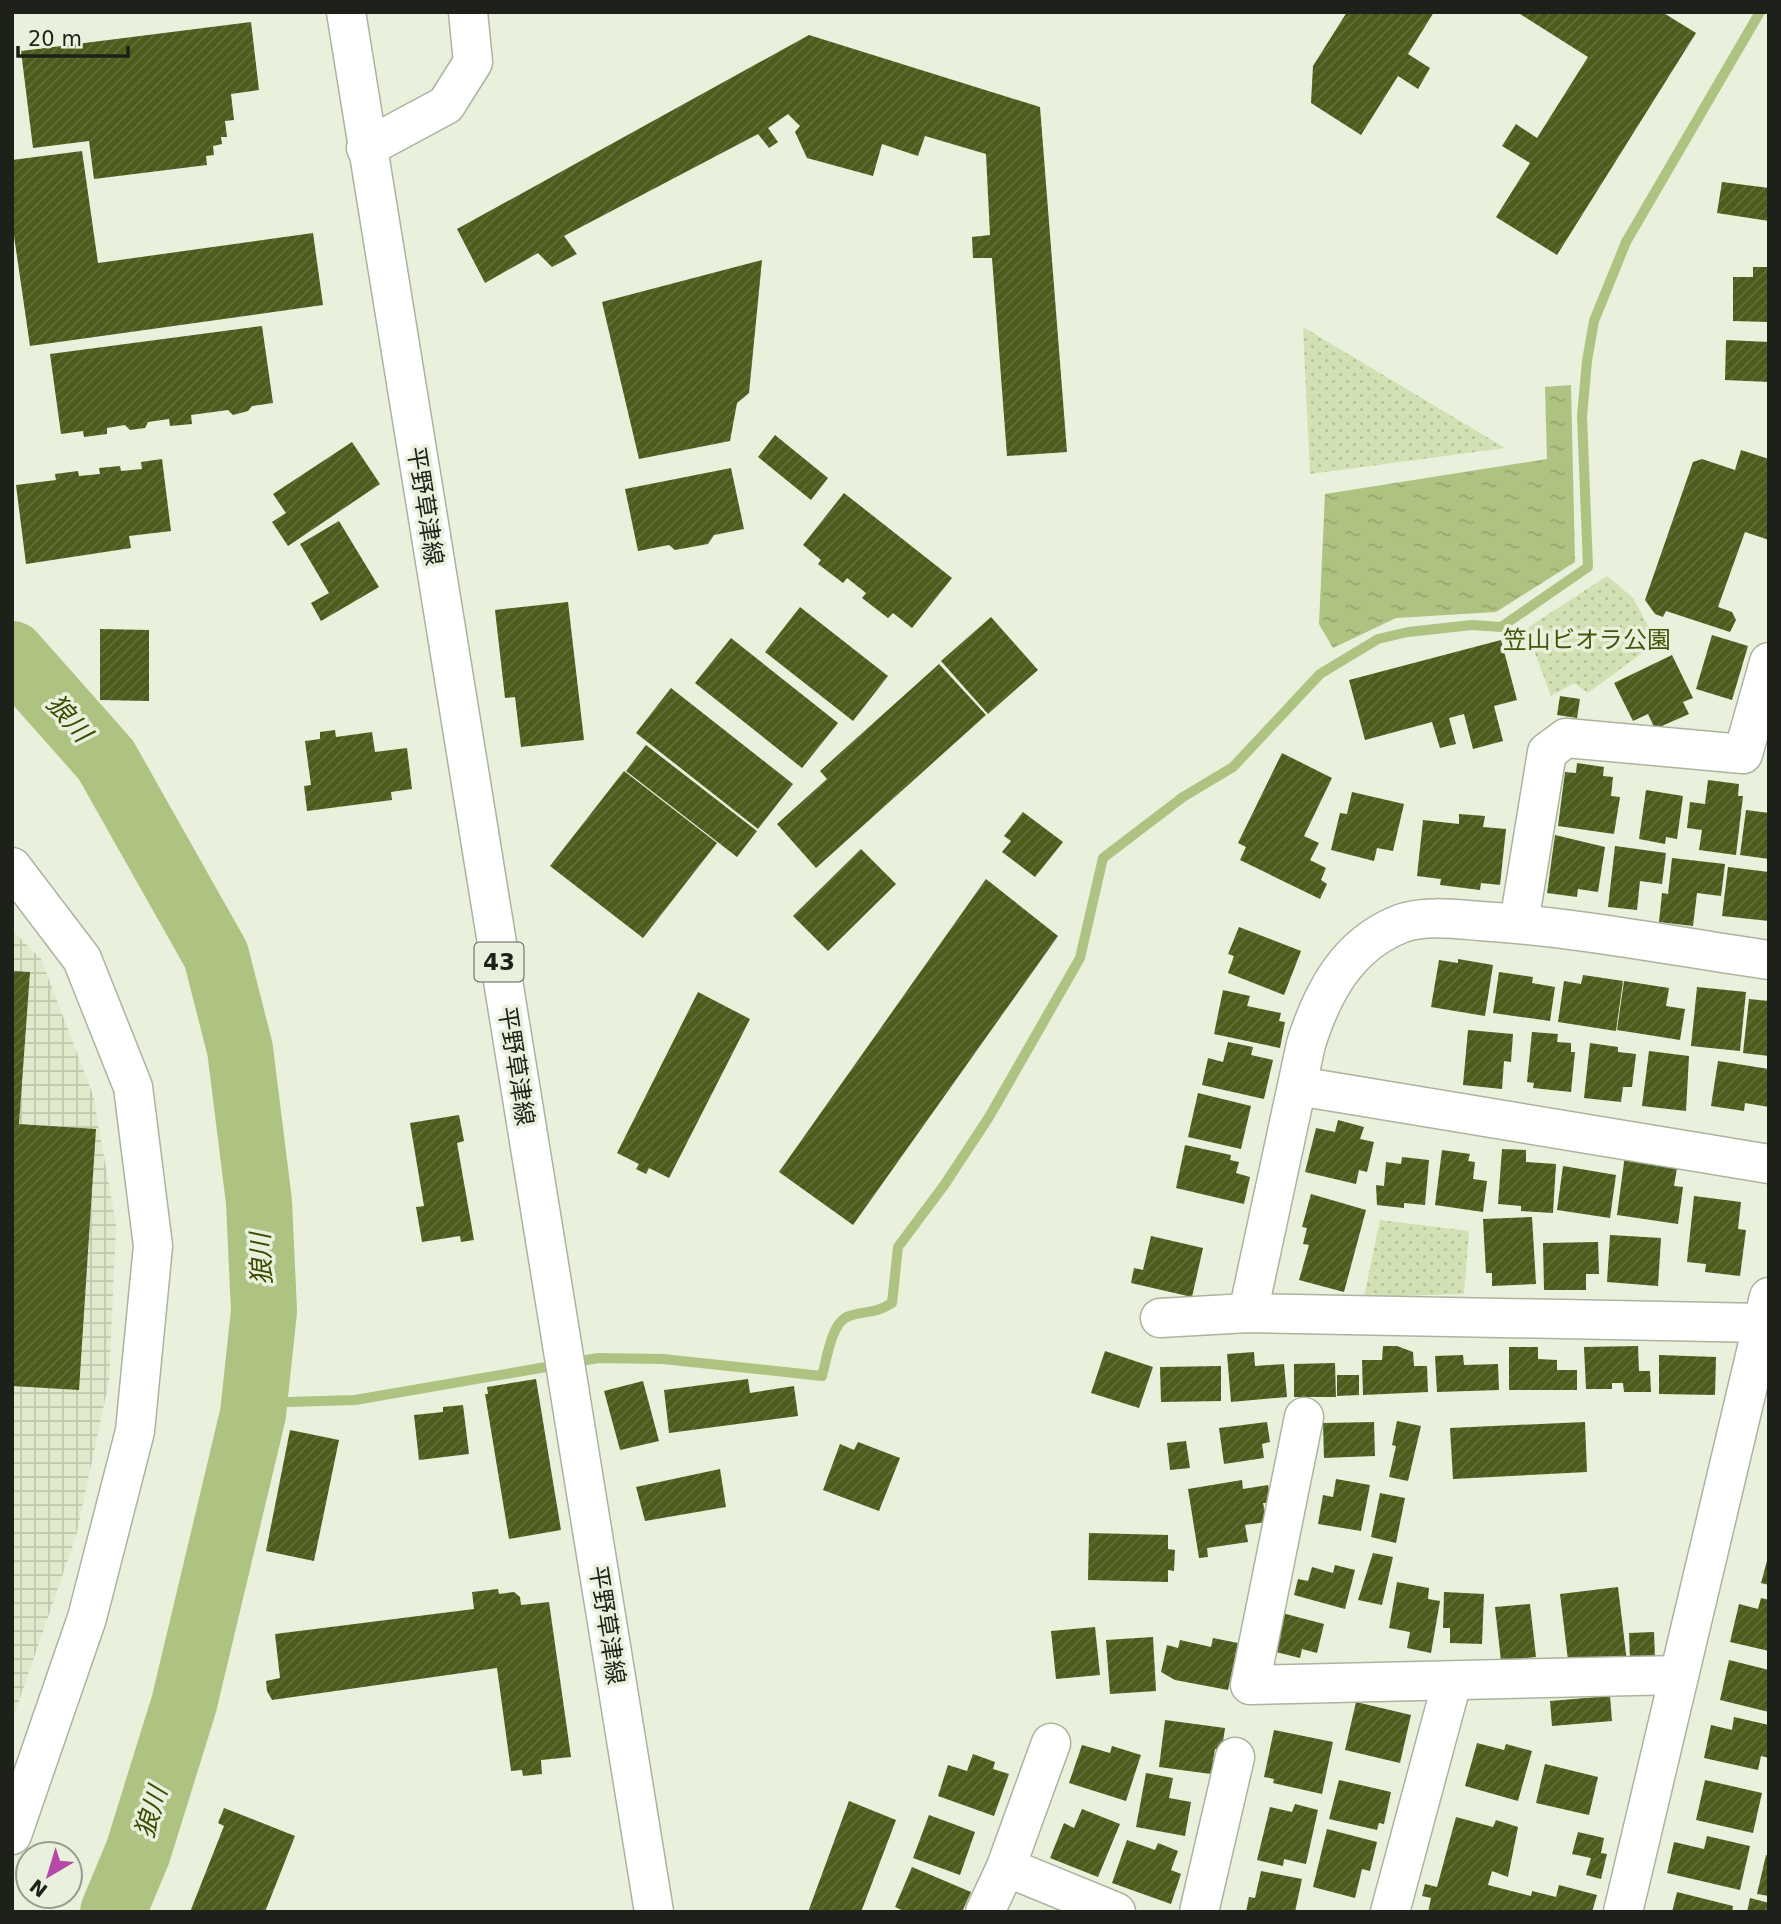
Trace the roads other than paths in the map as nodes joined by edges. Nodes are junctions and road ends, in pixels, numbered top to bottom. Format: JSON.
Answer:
{"nodes":[{"id":1,"x":346,"y":12,"type":"edge"},
{"id":2,"x":468,"y":12,"type":"edge"},
{"id":3,"x":366,"y":148,"type":"junction"},
{"id":4,"x":1769,"y":662,"type":"edge"},
{"id":5,"x":1756,"y":757,"type":"edge"},
{"id":6,"x":12,"y":867,"type":"edge"},
{"id":7,"x":1519,"y":923,"type":"junction"},
{"id":8,"x":1769,"y":960,"type":"edge"},
{"id":9,"x":1298,"y":1086,"type":"junction"},
{"id":10,"x":1769,"y":1164,"type":"edge"},
{"id":11,"x":1766,"y":1310,"type":"edge"},
{"id":12,"x":1248,"y":1313,"type":"junction"},
{"id":13,"x":1160,"y":1318,"type":"dead end"},
{"id":14,"x":1756,"y":1406,"type":"edge"},
{"id":15,"x":1304,"y":1417,"type":"dead end"},
{"id":16,"x":1679,"y":1675,"type":"junction"},
{"id":17,"x":1452,"y":1682,"type":"junction"},
{"id":18,"x":1051,"y":1743,"type":"dead end"},
{"id":19,"x":1235,"y":1757,"type":"dead end"},
{"id":20,"x":12,"y":1835,"type":"edge"},
{"id":21,"x":1006,"y":1867,"type":"junction"},
{"id":22,"x":654,"y":1912,"type":"edge"},
{"id":23,"x":985,"y":1912,"type":"edge"},
{"id":24,"x":1116,"y":1912,"type":"edge"},
{"id":25,"x":1199,"y":1912,"type":"edge"},
{"id":26,"x":1390,"y":1912,"type":"edge"},
{"id":27,"x":1623,"y":1912,"type":"edge"}],
"edges":[{"from":1,"to":3,"type":"street","name":"平野草津線","number":"43"},
{"from":2,"to":3,"type":"street"},
{"from":3,"to":22,"type":"street","name":"平野草津線","number":"43"},
{"from":4,"to":5,"type":"street"},
{"from":5,"to":7,"type":"street"},
{"from":6,"to":20,"type":"street"},
{"from":7,"to":8,"type":"street"},
{"from":7,"to":9,"type":"street"},
{"from":9,"to":10,"type":"street"},
{"from":9,"to":12,"type":"street"},
{"from":11,"to":12,"type":"street"},
{"from":11,"to":14,"type":"street"},
{"from":12,"to":13,"type":"street"},
{"from":14,"to":16,"type":"street"},
{"from":15,"to":17,"type":"street"},
{"from":16,"to":17,"type":"street"},
{"from":16,"to":27,"type":"street"},
{"from":17,"to":26,"type":"street"},
{"from":18,"to":21,"type":"street"},
{"from":19,"to":25,"type":"street"},
{"from":21,"to":23,"type":"street"},
{"from":21,"to":24,"type":"street"}]}
